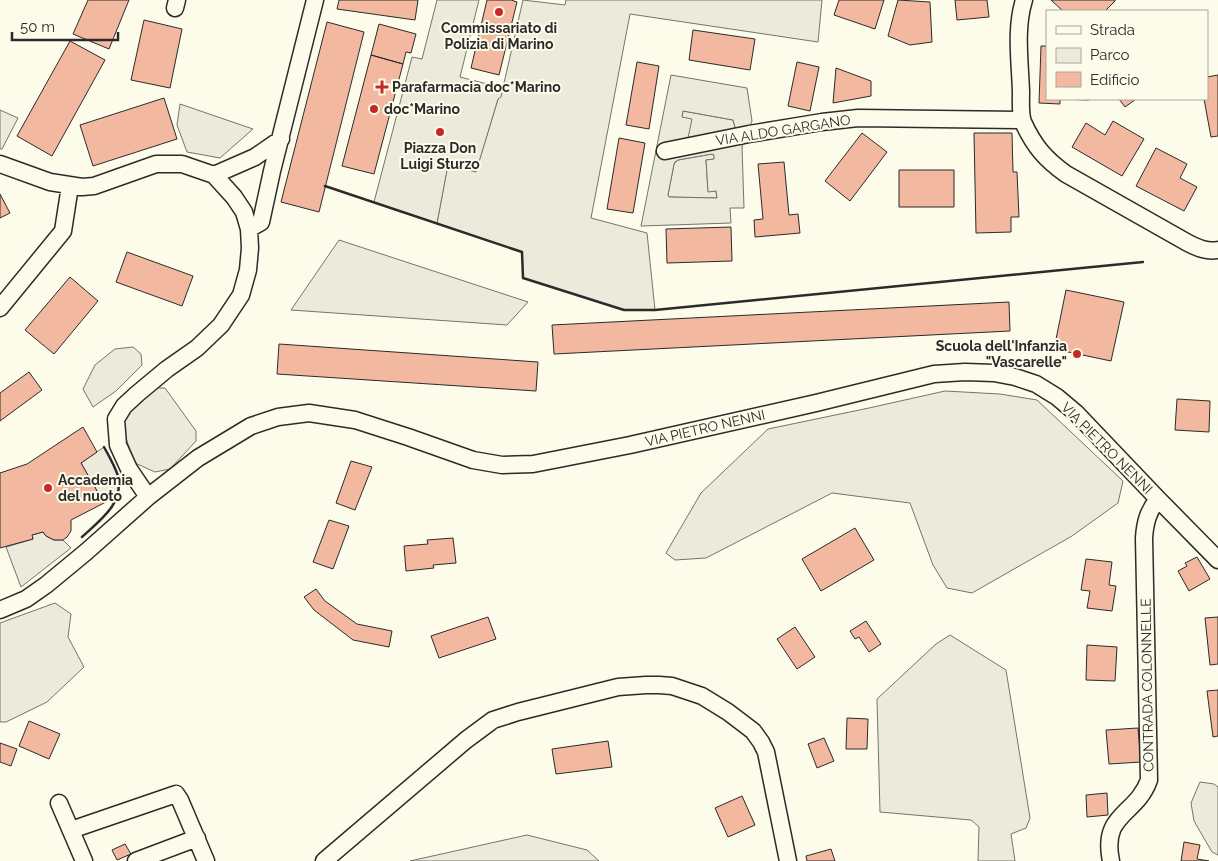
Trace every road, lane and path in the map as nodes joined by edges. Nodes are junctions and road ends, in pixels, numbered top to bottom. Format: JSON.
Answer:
{"nodes":[{"id":1,"x":314,"y":0,"type":"edge"},
{"id":2,"x":1024,"y":0,"type":"edge"},
{"id":3,"x":1022,"y":120,"type":"junction"},
{"id":4,"x":281,"y":139,"type":"junction"},
{"id":5,"x":666,"y":151,"type":"dead end"},
{"id":6,"x":250,"y":159,"type":"junction"},
{"id":7,"x":0,"y":164,"type":"edge"},
{"id":8,"x":272,"y":171,"type":"junction"},
{"id":9,"x":214,"y":175,"type":"junction"},
{"id":10,"x":70,"y":186,"type":"junction"},
{"id":11,"x":249,"y":229,"type":"junction"},
{"id":12,"x":1218,"y":250,"type":"edge"},
{"id":13,"x":0,"y":308,"type":"edge"},
{"id":14,"x":148,"y":497,"type":"junction"},
{"id":15,"x":1158,"y":499,"type":"junction"},
{"id":16,"x":1218,"y":560,"type":"edge"},
{"id":17,"x":0,"y":610,"type":"edge"},
{"id":18,"x":60,"y":803,"type":"dead end"},
{"id":19,"x":71,"y":830,"type":"junction"},
{"id":20,"x":196,"y":838,"type":"junction"},
{"id":21,"x":84,"y":861,"type":"edge"},
{"id":22,"x":136,"y":861,"type":"edge"},
{"id":23,"x":206,"y":861,"type":"edge"},
{"id":24,"x":324,"y":861,"type":"edge"},
{"id":25,"x":788,"y":861,"type":"edge"},
{"id":26,"x":1111,"y":861,"type":"edge"}],
"edges":[{"from":1,"to":4,"type":"street"},
{"from":2,"to":3,"type":"street"},
{"from":3,"to":5,"type":"street","name":"VIA ALDO GARGANO"},
{"from":3,"to":12,"type":"street"},
{"from":4,"to":6,"type":"street"},
{"from":4,"to":8,"type":"street"},
{"from":6,"to":8,"type":"street"},
{"from":6,"to":9,"type":"street"},
{"from":7,"to":10,"type":"street"},
{"from":8,"to":11,"type":"street"},
{"from":9,"to":10,"type":"street"},
{"from":9,"to":11,"type":"street"},
{"from":10,"to":13,"type":"street"},
{"from":11,"to":14,"type":"street"},
{"from":14,"to":15,"type":"street","name":"VIA PIETRO NENNI"},
{"from":14,"to":17,"type":"street","name":"VIA PIETRO NENNI"},
{"from":15,"to":16,"type":"street","name":"VIA PIETRO NENNI"},
{"from":15,"to":26,"type":"street","name":"CONTRADA COLONNELLE"},
{"from":18,"to":19,"type":"street"},
{"from":19,"to":20,"type":"street"},
{"from":19,"to":21,"type":"street"},
{"from":20,"to":22,"type":"street"},
{"from":20,"to":23,"type":"street"},
{"from":24,"to":25,"type":"street"}]}
